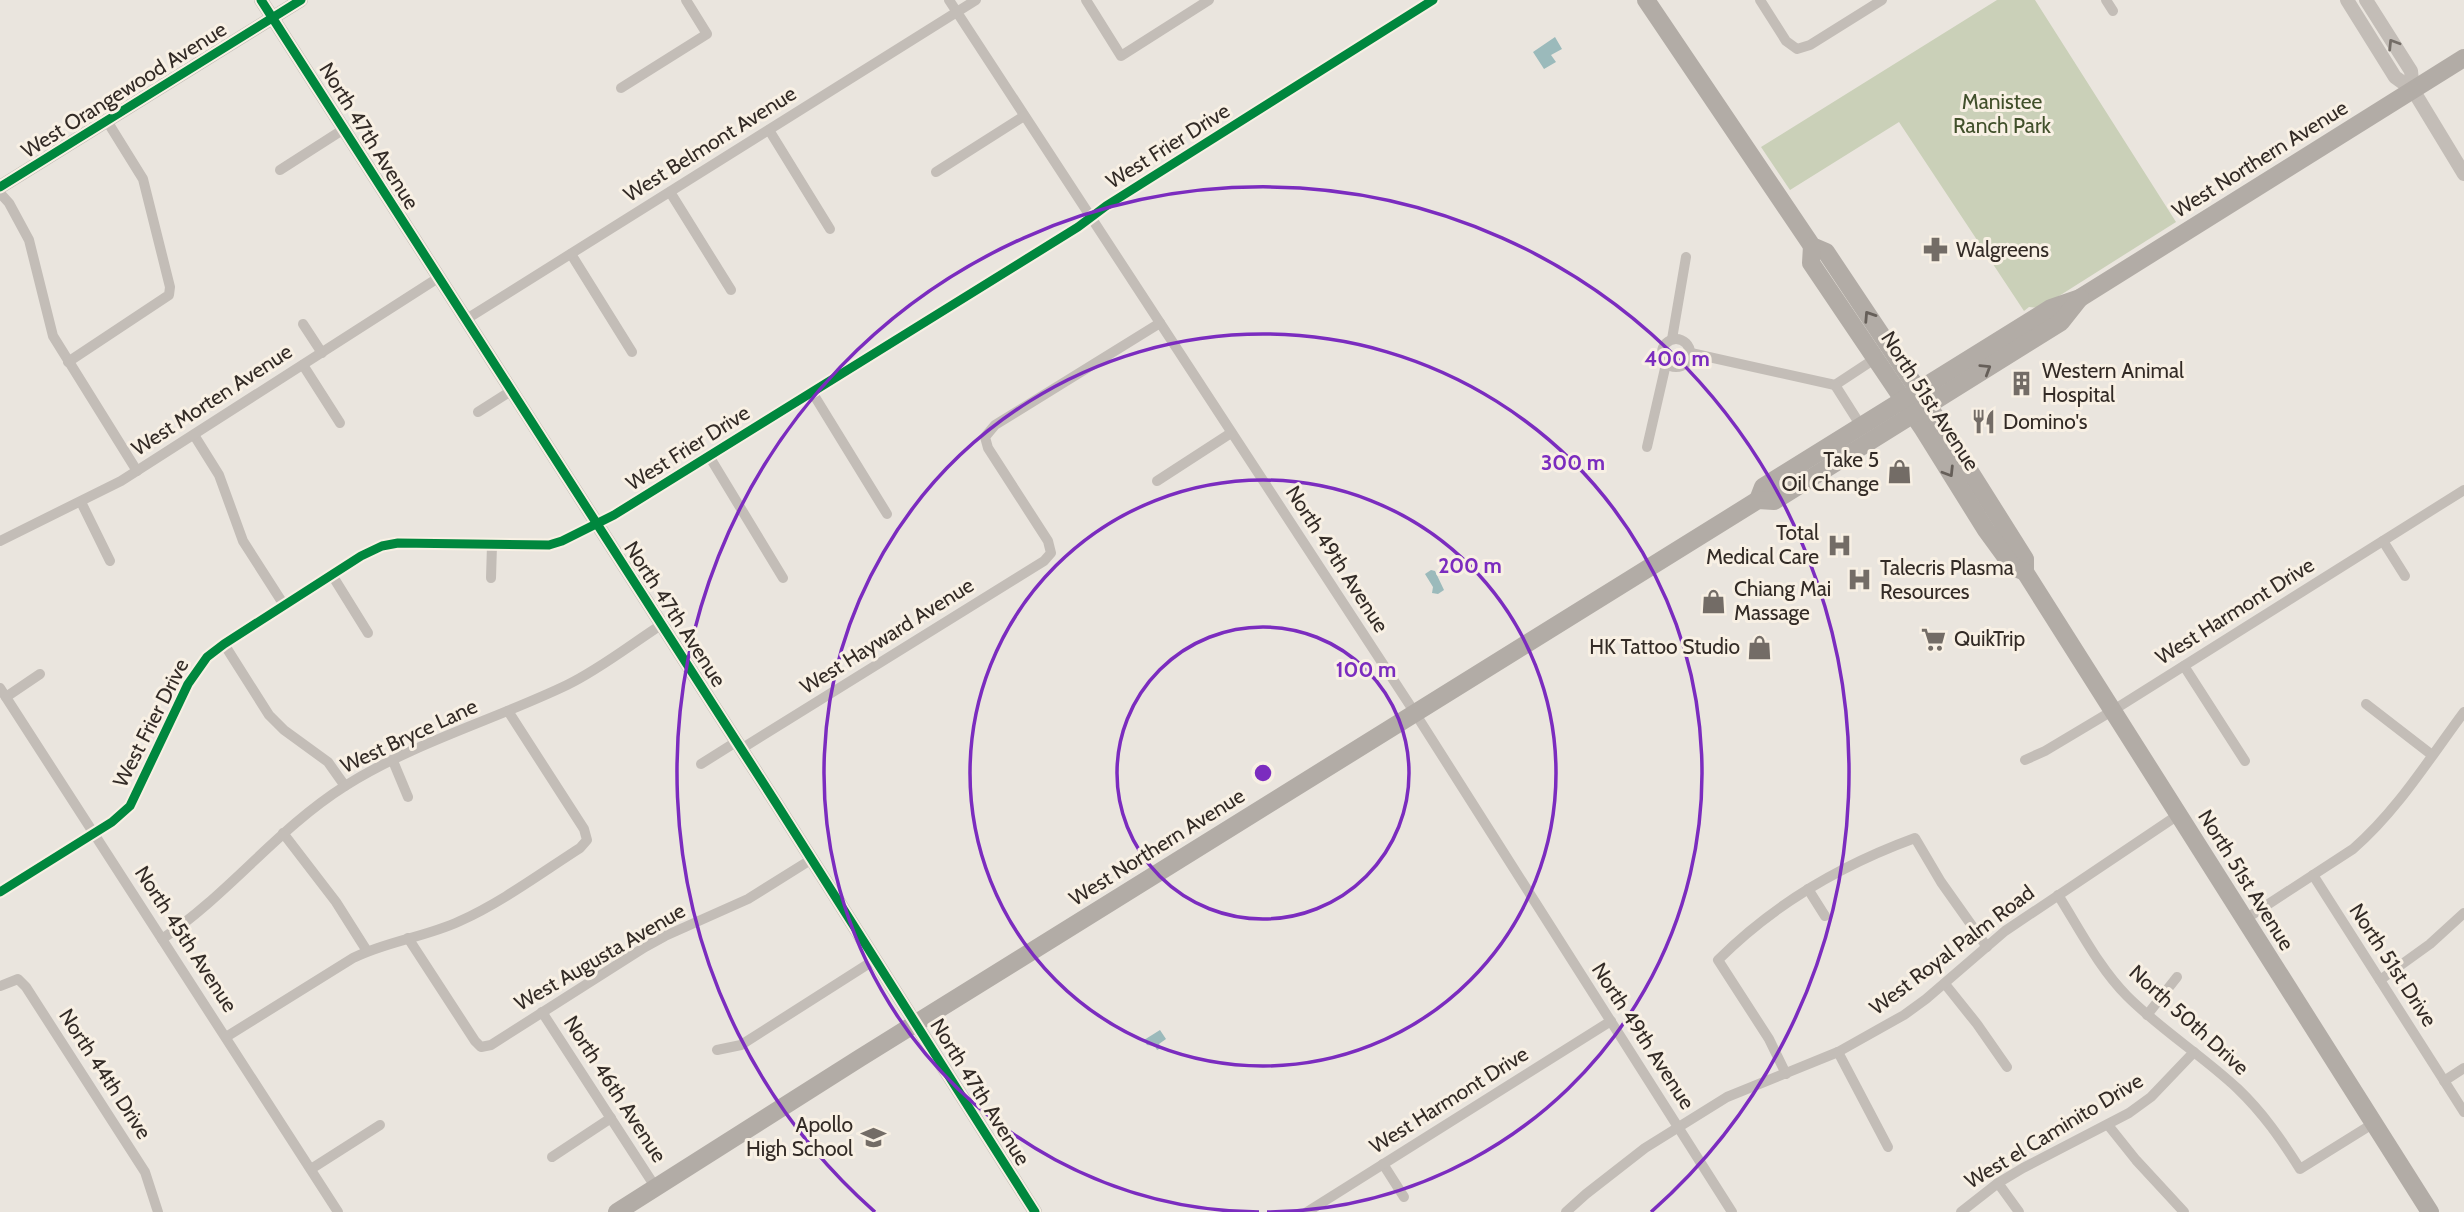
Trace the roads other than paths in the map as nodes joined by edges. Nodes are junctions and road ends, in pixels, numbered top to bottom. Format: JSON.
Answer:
{"nodes":[{"id":1,"x":261,"y":0,"type":"edge"},
{"id":2,"x":301,"y":0,"type":"edge"},
{"id":3,"x":686,"y":0,"type":"edge"},
{"id":4,"x":949,"y":0,"type":"edge"},
{"id":5,"x":976,"y":0,"type":"edge"},
{"id":6,"x":1086,"y":0,"type":"edge"},
{"id":7,"x":1209,"y":0,"type":"edge"},
{"id":8,"x":1433,"y":0,"type":"edge"},
{"id":9,"x":1646,"y":0,"type":"edge"},
{"id":10,"x":1760,"y":0,"type":"edge"},
{"id":11,"x":1882,"y":0,"type":"edge"},
{"id":12,"x":2106,"y":0,"type":"edge"},
{"id":13,"x":2365,"y":0,"type":"edge"},
{"id":14,"x":2349,"y":4,"type":"edge"},
{"id":15,"x":2113,"y":11,"type":"dead end"},
{"id":16,"x":957,"y":12,"type":"junction"},
{"id":17,"x":273,"y":18,"type":"junction"},
{"id":18,"x":2464,"y":58,"type":"edge"},
{"id":19,"x":621,"y":88,"type":"dead end"},
{"id":20,"x":2413,"y":90,"type":"junction"},
{"id":21,"x":1024,"y":116,"type":"junction"},
{"id":22,"x":107,"y":121,"type":"junction"},
{"id":23,"x":344,"y":129,"type":"junction"},
{"id":24,"x":769,"y":130,"type":"junction"},
{"id":25,"x":281,"y":170,"type":"dead end"},
{"id":26,"x":936,"y":172,"type":"dead end"},
{"id":27,"x":2464,"y":174,"type":"edge"},
{"id":28,"x":0,"y":187,"type":"edge"},
{"id":29,"x":670,"y":192,"type":"junction"},
{"id":30,"x":0,"y":193,"type":"edge"},
{"id":31,"x":1090,"y":218,"type":"junction"},
{"id":32,"x":830,"y":229,"type":"dead end"},
{"id":33,"x":1812,"y":247,"type":"junction"},
{"id":34,"x":571,"y":254,"type":"junction"},
{"id":35,"x":1686,"y":257,"type":"dead end"},
{"id":36,"x":438,"y":278,"type":"junction"},
{"id":37,"x":731,"y":290,"type":"dead end"},
{"id":38,"x":465,"y":320,"type":"junction"},
{"id":39,"x":1160,"y":323,"type":"junction"},
{"id":40,"x":303,"y":324,"type":"dead end"},
{"id":41,"x":1672,"y":339,"type":"junction"},
{"id":42,"x":632,"y":352,"type":"dead end"},
{"id":43,"x":322,"y":353,"type":"junction"},
{"id":44,"x":1691,"y":353,"type":"junction"},
{"id":45,"x":1876,"y":358,"type":"junction"},
{"id":46,"x":68,"y":362,"type":"junction"},
{"id":47,"x":1666,"y":363,"type":"junction"},
{"id":48,"x":303,"y":365,"type":"junction"},
{"id":49,"x":1835,"y":385,"type":"junction"},
{"id":50,"x":511,"y":391,"type":"junction"},
{"id":51,"x":812,"y":392,"type":"junction"},
{"id":52,"x":1915,"y":402,"type":"junction"},
{"id":53,"x":478,"y":412,"type":"dead end"},
{"id":54,"x":340,"y":423,"type":"dead end"},
{"id":55,"x":1861,"y":426,"type":"junction"},
{"id":56,"x":1231,"y":433,"type":"junction"},
{"id":57,"x":194,"y":435,"type":"junction"},
{"id":58,"x":1647,"y":447,"type":"dead end"},
{"id":59,"x":709,"y":456,"type":"junction"},
{"id":60,"x":137,"y":471,"type":"junction"},
{"id":61,"x":1157,"y":481,"type":"dead end"},
{"id":62,"x":2464,"y":490,"type":"edge"},
{"id":63,"x":1758,"y":499,"type":"junction"},
{"id":64,"x":81,"y":502,"type":"junction"},
{"id":65,"x":887,"y":514,"type":"dead end"},
{"id":66,"x":595,"y":523,"type":"junction"},
{"id":67,"x":0,"y":541,"type":"edge"},
{"id":68,"x":2383,"y":541,"type":"junction"},
{"id":69,"x":492,"y":545,"type":"junction"},
{"id":70,"x":110,"y":561,"type":"dead end"},
{"id":71,"x":332,"y":575,"type":"junction"},
{"id":72,"x":2405,"y":576,"type":"dead end"},
{"id":73,"x":491,"y":578,"type":"dead end"},
{"id":74,"x":783,"y":578,"type":"dead end"},
{"id":75,"x":284,"y":605,"type":"junction"},
{"id":76,"x":661,"y":625,"type":"junction"},
{"id":77,"x":368,"y":633,"type":"dead end"},
{"id":78,"x":224,"y":644,"type":"junction"},
{"id":79,"x":2184,"y":666,"type":"junction"},
{"id":80,"x":40,"y":674,"type":"dead end"},
{"id":81,"x":2,"y":692,"type":"edge"},
{"id":82,"x":2366,"y":704,"type":"dead end"},
{"id":83,"x":508,"y":711,"type":"junction"},
{"id":84,"x":2112,"y":711,"type":"junction"},
{"id":85,"x":2464,"y":712,"type":"edge"},
{"id":86,"x":1415,"y":713,"type":"junction"},
{"id":87,"x":738,"y":746,"type":"junction"},
{"id":88,"x":2432,"y":755,"type":"junction"},
{"id":89,"x":2025,"y":760,"type":"dead end"},
{"id":90,"x":393,"y":761,"type":"junction"},
{"id":91,"x":2245,"y":761,"type":"dead end"},
{"id":92,"x":701,"y":764,"type":"dead end"},
{"id":93,"x":345,"y":786,"type":"junction"},
{"id":94,"x":408,"y":796,"type":"dead end"},
{"id":95,"x":2178,"y":815,"type":"junction"},
{"id":96,"x":94,"y":833,"type":"junction"},
{"id":97,"x":283,"y":833,"type":"junction"},
{"id":98,"x":812,"y":859,"type":"junction"},
{"id":99,"x":2313,"y":875,"type":"junction"},
{"id":100,"x":1808,"y":888,"type":"junction"},
{"id":101,"x":0,"y":892,"type":"edge"},
{"id":102,"x":2058,"y":895,"type":"junction"},
{"id":103,"x":2464,"y":913,"type":"edge"},
{"id":104,"x":1825,"y":916,"type":"dead end"},
{"id":105,"x":2244,"y":920,"type":"junction"},
{"id":106,"x":408,"y":938,"type":"junction"},
{"id":107,"x":162,"y":939,"type":"junction"},
{"id":108,"x":1987,"y":947,"type":"junction"},
{"id":109,"x":367,"y":951,"type":"junction"},
{"id":110,"x":876,"y":959,"type":"junction"},
{"id":111,"x":2178,"y":977,"type":"dead end"},
{"id":112,"x":2380,"y":980,"type":"junction"},
{"id":113,"x":1945,"y":984,"type":"junction"},
{"id":114,"x":0,"y":986,"type":"edge"},
{"id":115,"x":542,"y":1012,"type":"junction"},
{"id":116,"x":2147,"y":1015,"type":"junction"},
{"id":117,"x":1611,"y":1021,"type":"junction"},
{"id":118,"x":917,"y":1023,"type":"junction"},
{"id":119,"x":226,"y":1037,"type":"junction"},
{"id":120,"x":717,"y":1050,"type":"dead end"},
{"id":121,"x":1838,"y":1052,"type":"junction"},
{"id":122,"x":2194,"y":1052,"type":"junction"},
{"id":123,"x":2007,"y":1068,"type":"dead end"},
{"id":124,"x":2464,"y":1068,"type":"edge"},
{"id":125,"x":1786,"y":1074,"type":"junction"},
{"id":126,"x":2444,"y":1081,"type":"junction"},
{"id":127,"x":2464,"y":1112,"type":"edge"},
{"id":128,"x":611,"y":1118,"type":"junction"},
{"id":129,"x":2374,"y":1123,"type":"junction"},
{"id":130,"x":380,"y":1125,"type":"dead end"},
{"id":131,"x":2108,"y":1125,"type":"junction"},
{"id":132,"x":1678,"y":1126,"type":"junction"},
{"id":133,"x":1888,"y":1147,"type":"dead end"},
{"id":134,"x":552,"y":1157,"type":"dead end"},
{"id":135,"x":1384,"y":1164,"type":"junction"},
{"id":136,"x":311,"y":1169,"type":"junction"},
{"id":137,"x":1998,"y":1183,"type":"junction"},
{"id":138,"x":656,"y":1188,"type":"junction"},
{"id":139,"x":1404,"y":1197,"type":"dead end"},
{"id":140,"x":158,"y":1212,"type":"edge"},
{"id":141,"x":338,"y":1212,"type":"edge"},
{"id":142,"x":617,"y":1212,"type":"edge"},
{"id":143,"x":1035,"y":1212,"type":"edge"},
{"id":144,"x":1307,"y":1212,"type":"edge"},
{"id":145,"x":1566,"y":1212,"type":"edge"},
{"id":146,"x":1732,"y":1212,"type":"edge"},
{"id":147,"x":1961,"y":1212,"type":"edge"},
{"id":148,"x":2020,"y":1212,"type":"edge"},
{"id":149,"x":2184,"y":1212,"type":"edge"},
{"id":150,"x":2430,"y":1212,"type":"edge"}],
"edges":[{"from":1,"to":17,"type":"street","name":"North 47th Avenue"},
{"from":2,"to":17,"type":"street","name":"West Orangewood Avenue"},
{"from":3,"to":19,"type":"street"},
{"from":4,"to":16,"type":"street","name":"North 49th Avenue"},
{"from":5,"to":16,"type":"street","name":"West Belmont Avenue"},
{"from":6,"to":7,"type":"street"},
{"from":8,"to":31,"type":"street","name":"West Frier Drive"},
{"from":9,"to":33,"type":"main road","name":"North 51st Avenue"},
{"from":10,"to":11,"type":"street"},
{"from":12,"to":15,"type":"street"},
{"from":13,"to":14,"type":"street"},
{"from":20,"to":13,"type":"street","one_way":true},
{"from":14,"to":20,"type":"street"},
{"from":16,"to":21,"type":"street","name":"North 49th Avenue"},
{"from":16,"to":24,"type":"street","name":"West Belmont Avenue"},
{"from":17,"to":22,"type":"street","name":"West Orangewood Avenue"},
{"from":17,"to":23,"type":"street","name":"North 47th Avenue"},
{"from":18,"to":20,"type":"main road","name":"West Northern Avenue"},
{"from":20,"to":27,"type":"street"},
{"from":20,"to":52,"type":"main road","name":"West Northern Avenue"},
{"from":21,"to":26,"type":"street"},
{"from":21,"to":31,"type":"street","name":"North 49th Avenue"},
{"from":22,"to":28,"type":"street","name":"West Orangewood Avenue"},
{"from":22,"to":46,"type":"street"},
{"from":23,"to":25,"type":"street"},
{"from":23,"to":36,"type":"street","name":"North 47th Avenue"},
{"from":24,"to":29,"type":"street","name":"West Belmont Avenue"},
{"from":24,"to":32,"type":"street"},
{"from":29,"to":34,"type":"street","name":"West Belmont Avenue"},
{"from":29,"to":37,"type":"street"},
{"from":30,"to":46,"type":"street"},
{"from":31,"to":39,"type":"street","name":"North 49th Avenue"},
{"from":31,"to":51,"type":"street","name":"West Frier Drive"},
{"from":33,"to":45,"type":"main road","name":"North 51st Avenue"},
{"from":52,"to":33,"type":"main road","name":"North 51st Avenue","one_way":true},
{"from":34,"to":38,"type":"street","name":"West Belmont Avenue"},
{"from":34,"to":42,"type":"street"},
{"from":35,"to":41,"type":"street"},
{"from":36,"to":38,"type":"street","name":"North 47th Avenue"},
{"from":36,"to":43,"type":"street","name":"West Morten Avenue"},
{"from":38,"to":50,"type":"street","name":"North 47th Avenue"},
{"from":39,"to":56,"type":"street","name":"North 49th Avenue"},
{"from":39,"to":87,"type":"street","name":"West Hayward Avenue"},
{"from":40,"to":43,"type":"street"},
{"from":41,"to":44,"type":"street"},
{"from":41,"to":47,"type":"street"},
{"from":43,"to":48,"type":"street","name":"West Morten Avenue"},
{"from":44,"to":47,"type":"street"},
{"from":44,"to":49,"type":"street"},
{"from":45,"to":49,"type":"street"},
{"from":45,"to":52,"type":"main road","name":"North 51st Avenue"},
{"from":46,"to":60,"type":"street"},
{"from":47,"to":58,"type":"street"},
{"from":48,"to":54,"type":"street"},
{"from":48,"to":57,"type":"street","name":"West Morten Avenue"},
{"from":49,"to":55,"type":"street"},
{"from":50,"to":53,"type":"street"},
{"from":50,"to":66,"type":"street","name":"North 47th Avenue"},
{"from":51,"to":59,"type":"street","name":"West Frier Drive"},
{"from":51,"to":65,"type":"street"},
{"from":52,"to":55,"type":"main road","name":"West Northern Avenue"},
{"from":52,"to":63,"type":"main road","name":"West Northern Avenue"},
{"from":52,"to":84,"type":"main road","name":"North 51st Avenue"},
{"from":55,"to":63,"type":"main road","name":"West Northern Avenue"},
{"from":56,"to":61,"type":"street"},
{"from":56,"to":86,"type":"street","name":"North 49th Avenue"},
{"from":57,"to":60,"type":"street","name":"West Morten Avenue"},
{"from":57,"to":75,"type":"street"},
{"from":59,"to":66,"type":"street","name":"West Frier Drive"},
{"from":59,"to":74,"type":"street"},
{"from":60,"to":64,"type":"street","name":"West Morten Avenue"},
{"from":62,"to":68,"type":"street","name":"West Harmont Drive"},
{"from":63,"to":86,"type":"main road","name":"West Northern Avenue"},
{"from":64,"to":67,"type":"street","name":"West Morten Avenue"},
{"from":64,"to":70,"type":"street"},
{"from":66,"to":69,"type":"street","name":"West Frier Drive"},
{"from":66,"to":76,"type":"street","name":"North 47th Avenue"},
{"from":68,"to":72,"type":"street"},
{"from":68,"to":79,"type":"street","name":"West Harmont Drive"},
{"from":69,"to":71,"type":"street","name":"West Frier Drive"},
{"from":69,"to":73,"type":"street"},
{"from":71,"to":75,"type":"street","name":"West Frier Drive"},
{"from":71,"to":77,"type":"street"},
{"from":75,"to":78,"type":"street","name":"West Frier Drive"},
{"from":76,"to":83,"type":"street","name":"West Bryce Lane"},
{"from":76,"to":87,"type":"street","name":"North 47th Avenue"},
{"from":78,"to":93,"type":"street"},
{"from":78,"to":96,"type":"street","name":"West Frier Drive"},
{"from":79,"to":84,"type":"street","name":"West Harmont Drive"},
{"from":79,"to":91,"type":"street"},
{"from":80,"to":81,"type":"street"},
{"from":81,"to":96,"type":"street","name":"North 45th Avenue"},
{"from":82,"to":88,"type":"street"},
{"from":83,"to":90,"type":"street","name":"West Bryce Lane"},
{"from":83,"to":106,"type":"street"},
{"from":84,"to":89,"type":"street","name":"West Harmont Drive"},
{"from":84,"to":95,"type":"main road","name":"North 51st Avenue"},
{"from":85,"to":88,"type":"street"},
{"from":86,"to":117,"type":"street","name":"North 49th Avenue"},
{"from":86,"to":118,"type":"main road","name":"West Northern Avenue"},
{"from":87,"to":92,"type":"street","name":"West Hayward Avenue"},
{"from":87,"to":98,"type":"street","name":"North 47th Avenue"},
{"from":88,"to":99,"type":"street"},
{"from":90,"to":93,"type":"street","name":"West Bryce Lane"},
{"from":90,"to":94,"type":"street"},
{"from":93,"to":97,"type":"street","name":"West Bryce Lane"},
{"from":95,"to":102,"type":"street","name":"West Royal Palm Road"},
{"from":95,"to":105,"type":"main road","name":"North 51st Avenue"},
{"from":96,"to":101,"type":"street","name":"West Frier Drive"},
{"from":96,"to":107,"type":"street","name":"North 45th Avenue"},
{"from":97,"to":107,"type":"street","name":"West Bryce Lane"},
{"from":97,"to":109,"type":"street"},
{"from":98,"to":110,"type":"street","name":"North 47th Avenue"},
{"from":98,"to":115,"type":"street","name":"West Augusta Avenue"},
{"from":99,"to":105,"type":"street"},
{"from":99,"to":112,"type":"street","name":"North 51st Drive"},
{"from":100,"to":104,"type":"street"},
{"from":100,"to":108,"type":"street"},
{"from":100,"to":125,"type":"street"},
{"from":102,"to":108,"type":"street","name":"West Royal Palm Road"},
{"from":102,"to":116,"type":"street","name":"North 50th Drive"},
{"from":103,"to":112,"type":"street"},
{"from":105,"to":129,"type":"main road","name":"North 51st Avenue"},
{"from":106,"to":109,"type":"street"},
{"from":106,"to":115,"type":"street","name":"West Augusta Avenue"},
{"from":107,"to":119,"type":"street","name":"North 45th Avenue"},
{"from":108,"to":113,"type":"street","name":"West Royal Palm Road"},
{"from":109,"to":119,"type":"street"},
{"from":110,"to":118,"type":"street","name":"North 47th Avenue"},
{"from":110,"to":120,"type":"street"},
{"from":111,"to":116,"type":"street"},
{"from":112,"to":126,"type":"street","name":"North 51st Drive"},
{"from":113,"to":121,"type":"street","name":"West Royal Palm Road"},
{"from":113,"to":123,"type":"street"},
{"from":114,"to":140,"type":"street","name":"North 44th Drive"},
{"from":115,"to":128,"type":"street","name":"North 46th Avenue"},
{"from":116,"to":122,"type":"street","name":"North 50th Drive"},
{"from":117,"to":132,"type":"street","name":"North 49th Avenue"},
{"from":117,"to":135,"type":"street","name":"West Harmont Drive"},
{"from":118,"to":138,"type":"main road","name":"West Northern Avenue"},
{"from":118,"to":143,"type":"street","name":"North 47th Avenue"},
{"from":119,"to":136,"type":"street","name":"North 45th Avenue"},
{"from":121,"to":125,"type":"street","name":"West Royal Palm Road"},
{"from":121,"to":133,"type":"street"},
{"from":122,"to":129,"type":"street","name":"North 50th Drive"},
{"from":122,"to":131,"type":"street","name":"West el Caminito Drive"},
{"from":124,"to":126,"type":"street"},
{"from":125,"to":132,"type":"street","name":"West Royal Palm Road"},
{"from":126,"to":127,"type":"street","name":"North 51st Drive"},
{"from":128,"to":134,"type":"street"},
{"from":128,"to":138,"type":"street","name":"North 46th Avenue"},
{"from":129,"to":150,"type":"main road","name":"North 51st Avenue"},
{"from":130,"to":136,"type":"street"},
{"from":131,"to":137,"type":"street","name":"West el Caminito Drive"},
{"from":131,"to":149,"type":"street"},
{"from":132,"to":145,"type":"street","name":"West Royal Palm Road"},
{"from":132,"to":146,"type":"street","name":"North 49th Avenue"},
{"from":135,"to":139,"type":"street"},
{"from":135,"to":144,"type":"street","name":"West Harmont Drive"},
{"from":136,"to":141,"type":"street","name":"North 45th Avenue"},
{"from":137,"to":147,"type":"street","name":"West el Caminito Drive"},
{"from":137,"to":148,"type":"street"},
{"from":138,"to":142,"type":"main road","name":"West Northern Avenue"}]}
